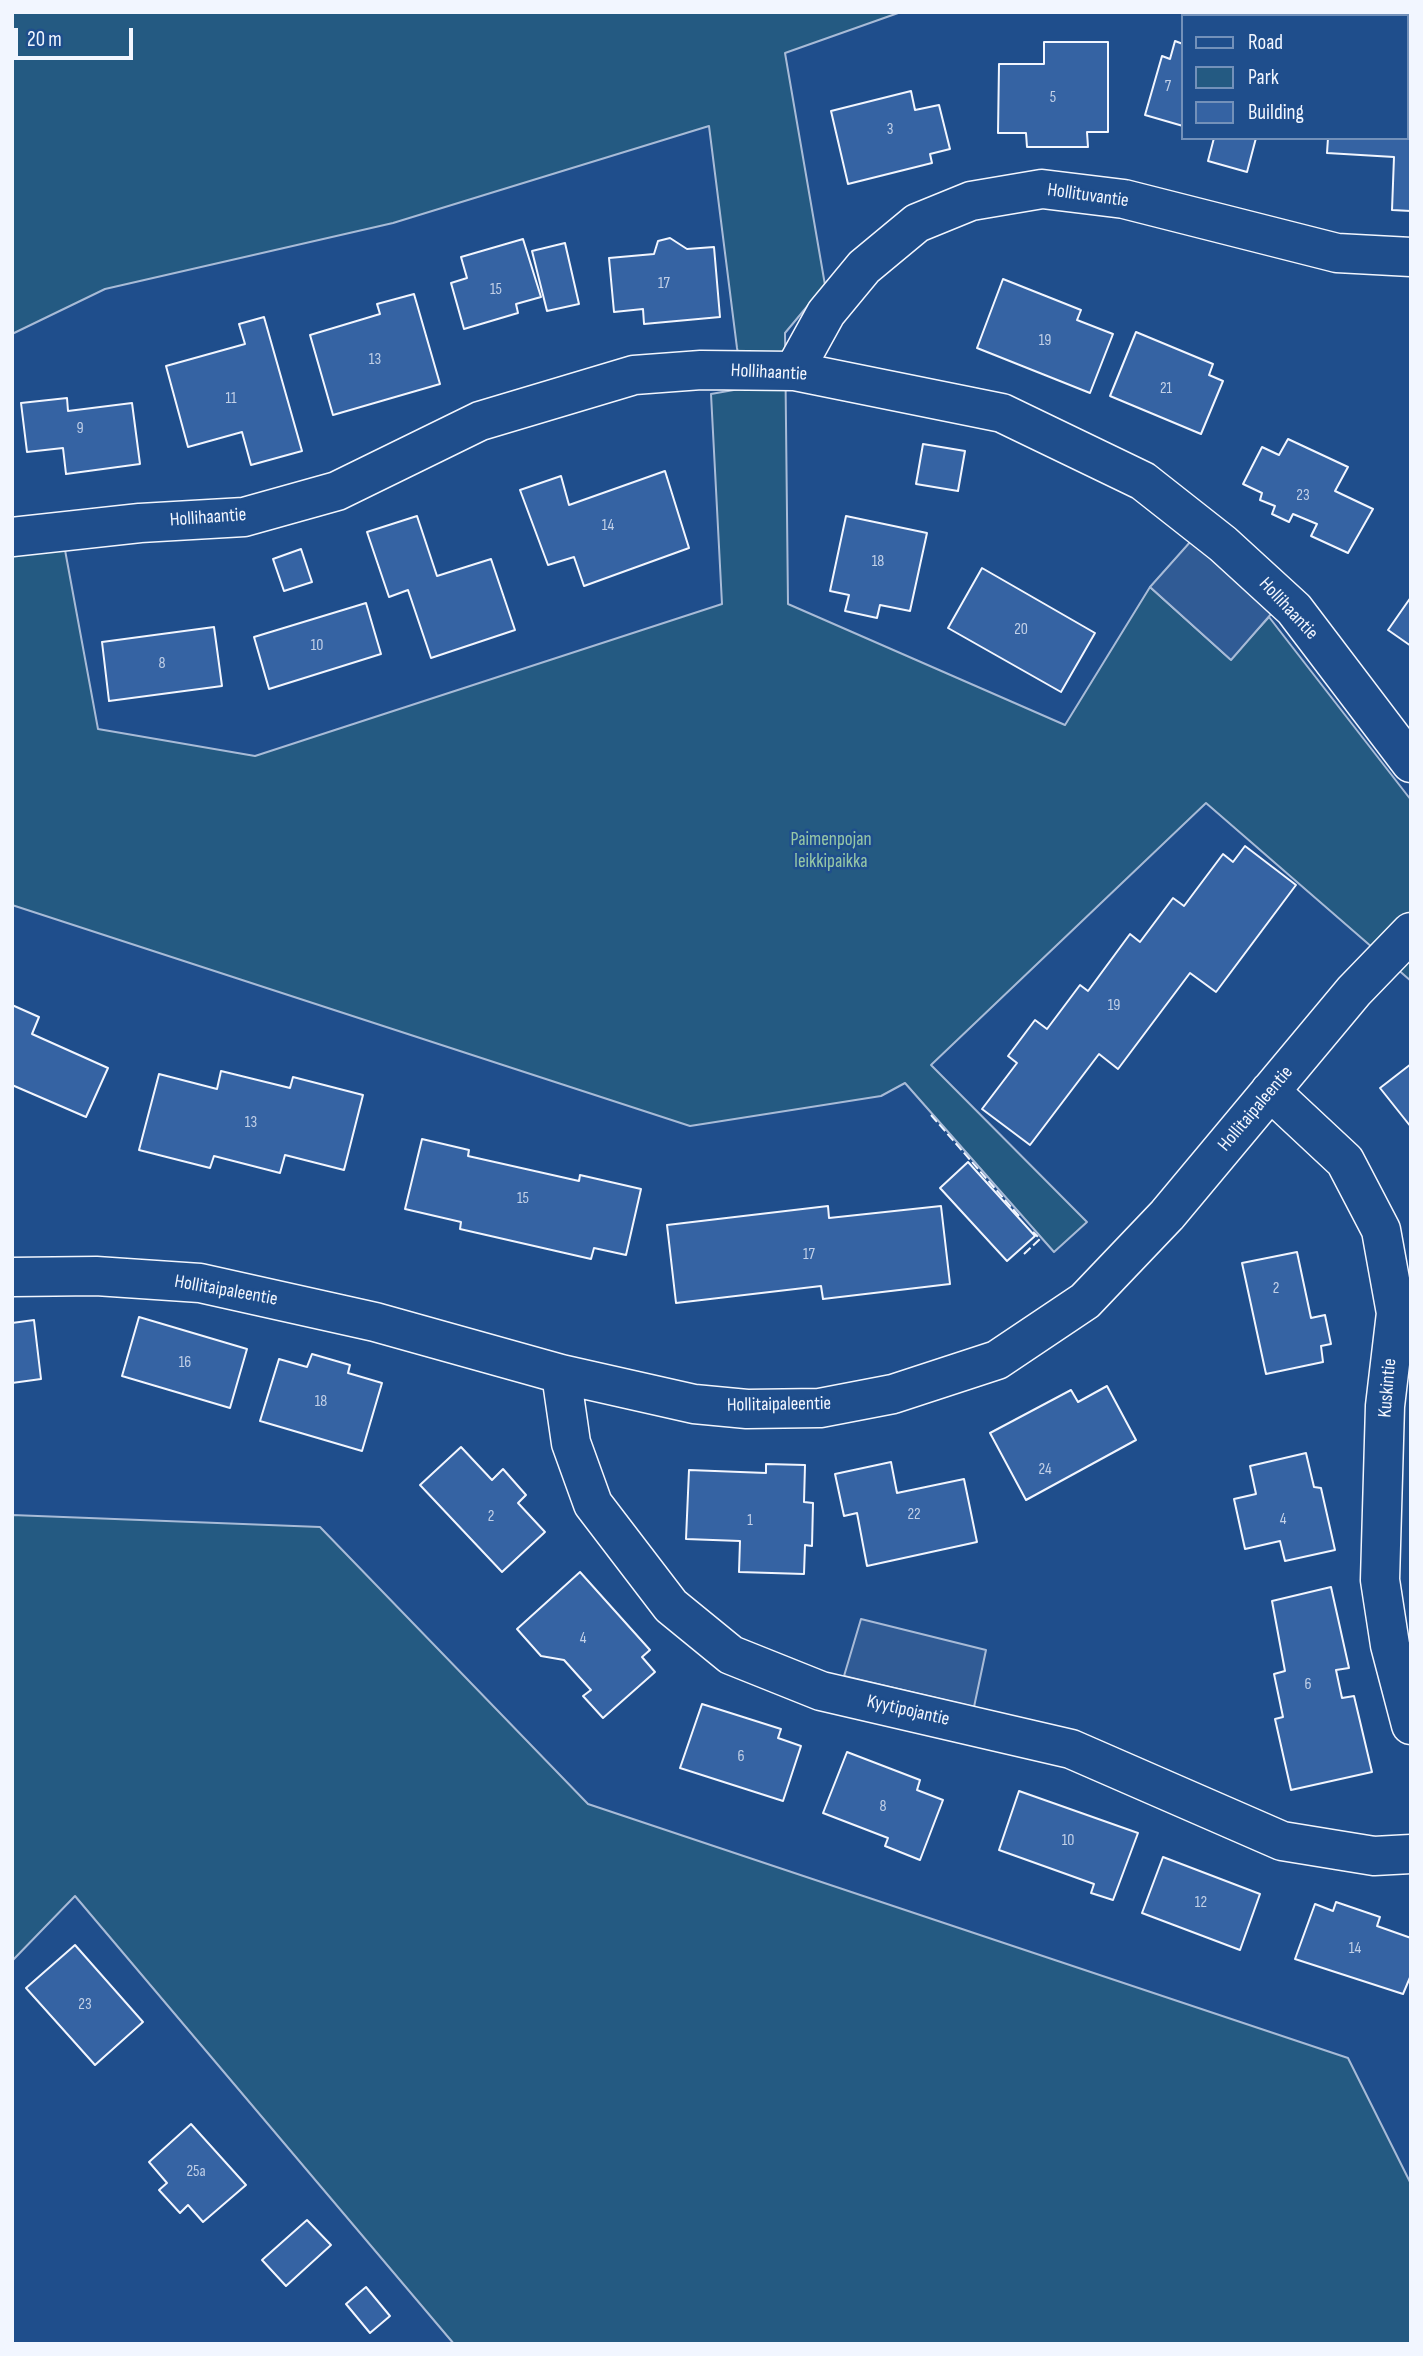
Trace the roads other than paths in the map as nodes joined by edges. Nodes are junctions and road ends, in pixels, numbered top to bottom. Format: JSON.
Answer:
{"nodes":[{"id":1,"x":1411,"y":257,"type":"edge"},
{"id":2,"x":793,"y":371,"type":"junction"},
{"id":3,"x":12,"y":537,"type":"edge"},
{"id":4,"x":1411,"y":762,"type":"edge"},
{"id":5,"x":1411,"y":932,"type":"edge"},
{"id":6,"x":1270,"y":1091,"type":"junction"},
{"id":7,"x":12,"y":1278,"type":"edge"},
{"id":8,"x":561,"y":1374,"type":"junction"},
{"id":9,"x":1411,"y":1725,"type":"edge"},
{"id":10,"x":1411,"y":1854,"type":"edge"}],
"edges":[{"from":1,"to":2,"type":"street","name":"Hollituvantie"},
{"from":2,"to":3,"type":"street","name":"Hollihaantie"},
{"from":2,"to":4,"type":"street","name":"Hollihaantie"},
{"from":5,"to":6,"type":"street","name":"Hollitaipaleentie"},
{"from":6,"to":8,"type":"street","name":"Hollitaipaleentie"},
{"from":6,"to":9,"type":"street","name":"Kuskintie"},
{"from":7,"to":8,"type":"street","name":"Hollitaipaleentie"},
{"from":8,"to":10,"type":"street","name":"Kyytipojantie"}]}
